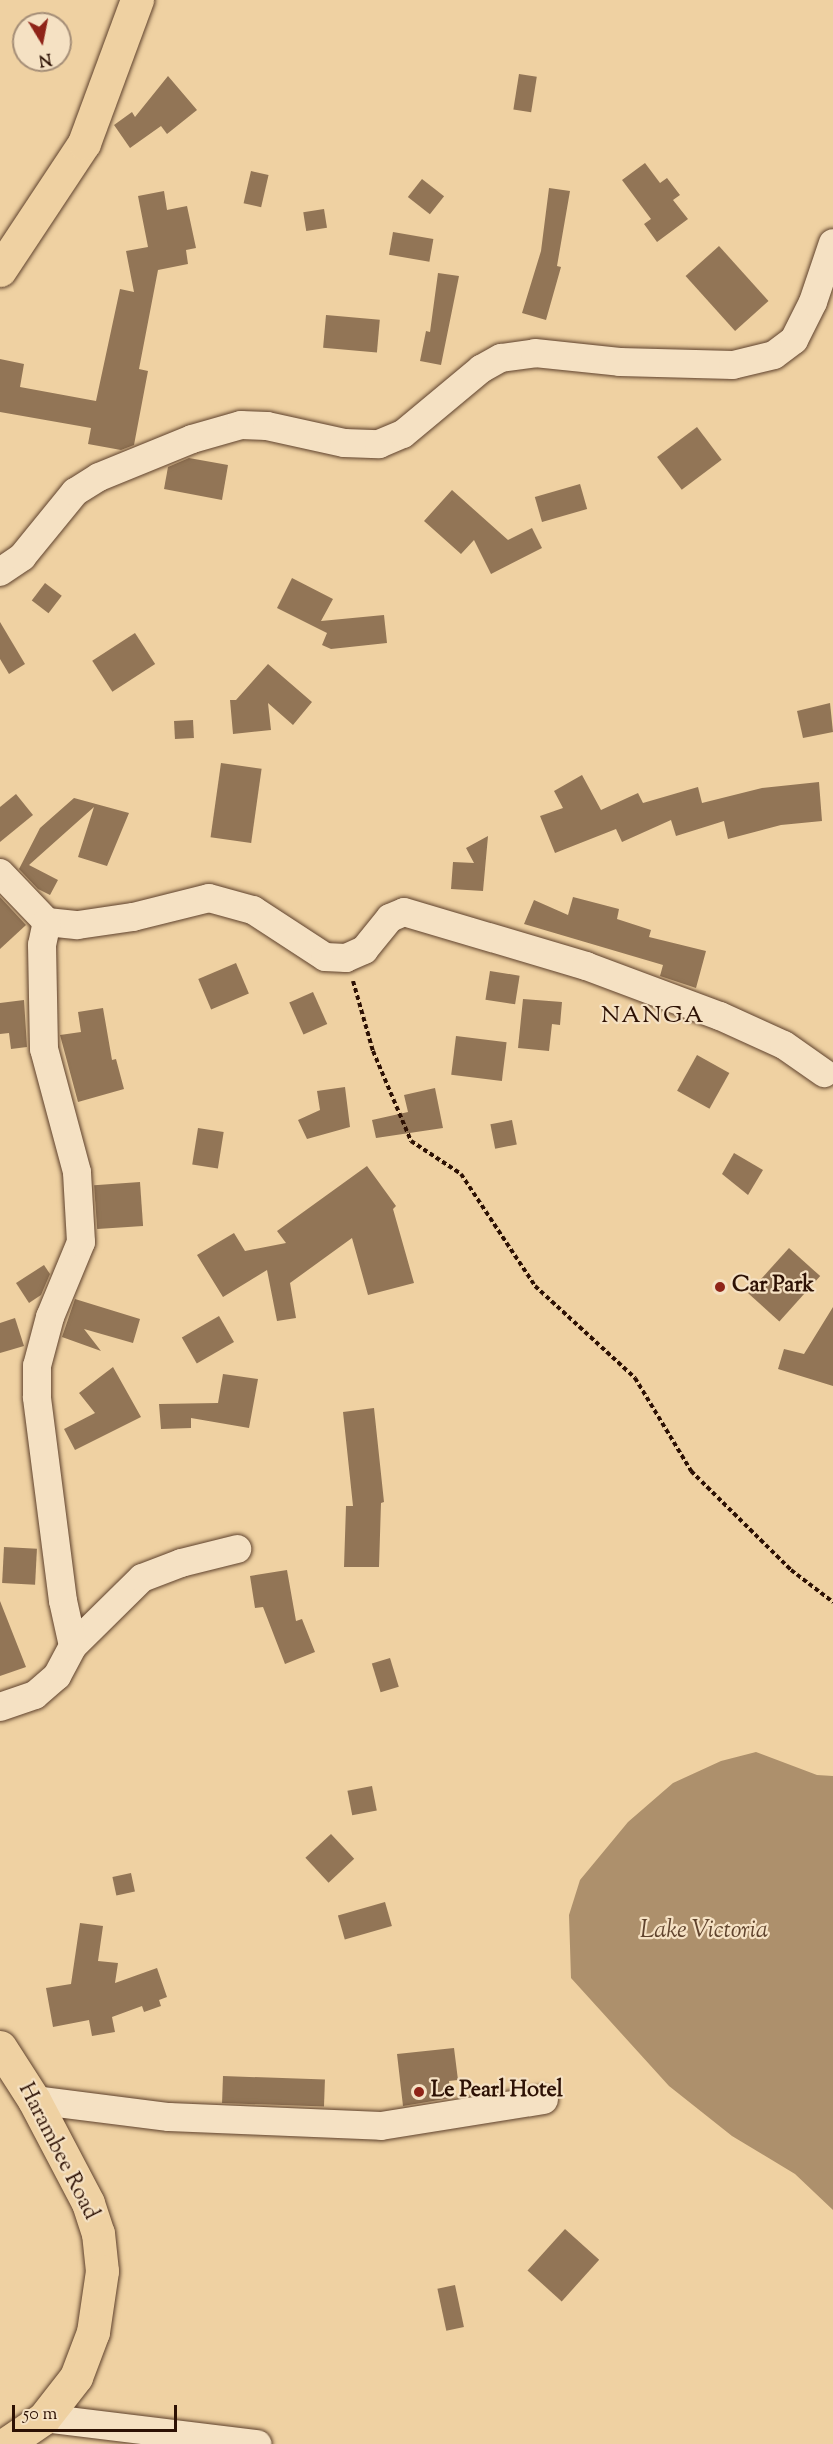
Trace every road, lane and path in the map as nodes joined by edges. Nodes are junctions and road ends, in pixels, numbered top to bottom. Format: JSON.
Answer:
{"nodes":[{"id":1,"x":137,"y":0,"type":"edge"},
{"id":2,"x":833,"y":243,"type":"edge"},
{"id":3,"x":0,"y":270,"type":"edge"},
{"id":4,"x":0,"y":572,"type":"edge"},
{"id":5,"x":0,"y":873,"type":"edge"},
{"id":6,"x":47,"y":922,"type":"junction"},
{"id":7,"x":346,"y":958,"type":"junction"},
{"id":8,"x":824,"y":1073,"type":"dead end"},
{"id":9,"x":237,"y":1550,"type":"dead end"},
{"id":10,"x":833,"y":1602,"type":"edge"},
{"id":11,"x":73,"y":1646,"type":"junction"},
{"id":12,"x":0,"y":1707,"type":"edge"},
{"id":13,"x":0,"y":2047,"type":"edge"},
{"id":14,"x":34,"y":2100,"type":"junction"},
{"id":15,"x":544,"y":2100,"type":"dead end"},
{"id":16,"x":44,"y":2418,"type":"junction"},
{"id":17,"x":6,"y":2444,"type":"edge"},
{"id":18,"x":257,"y":2444,"type":"edge"}],
"edges":[{"from":1,"to":3,"type":"main road"},
{"from":2,"to":4,"type":"street"},
{"from":5,"to":6,"type":"street"},
{"from":6,"to":7,"type":"street"},
{"from":6,"to":11,"type":"street"},
{"from":7,"to":8,"type":"street"},
{"from":7,"to":10,"type":"path"},
{"from":9,"to":11,"type":"street"},
{"from":11,"to":12,"type":"street"},
{"from":13,"to":14,"type":"main road","name":"Harambee Road"},
{"from":14,"to":15,"type":"street"},
{"from":14,"to":16,"type":"main road","name":"Harambee Road"},
{"from":16,"to":17,"type":"main road","name":"Harambee Road"},
{"from":16,"to":18,"type":"street"}]}
